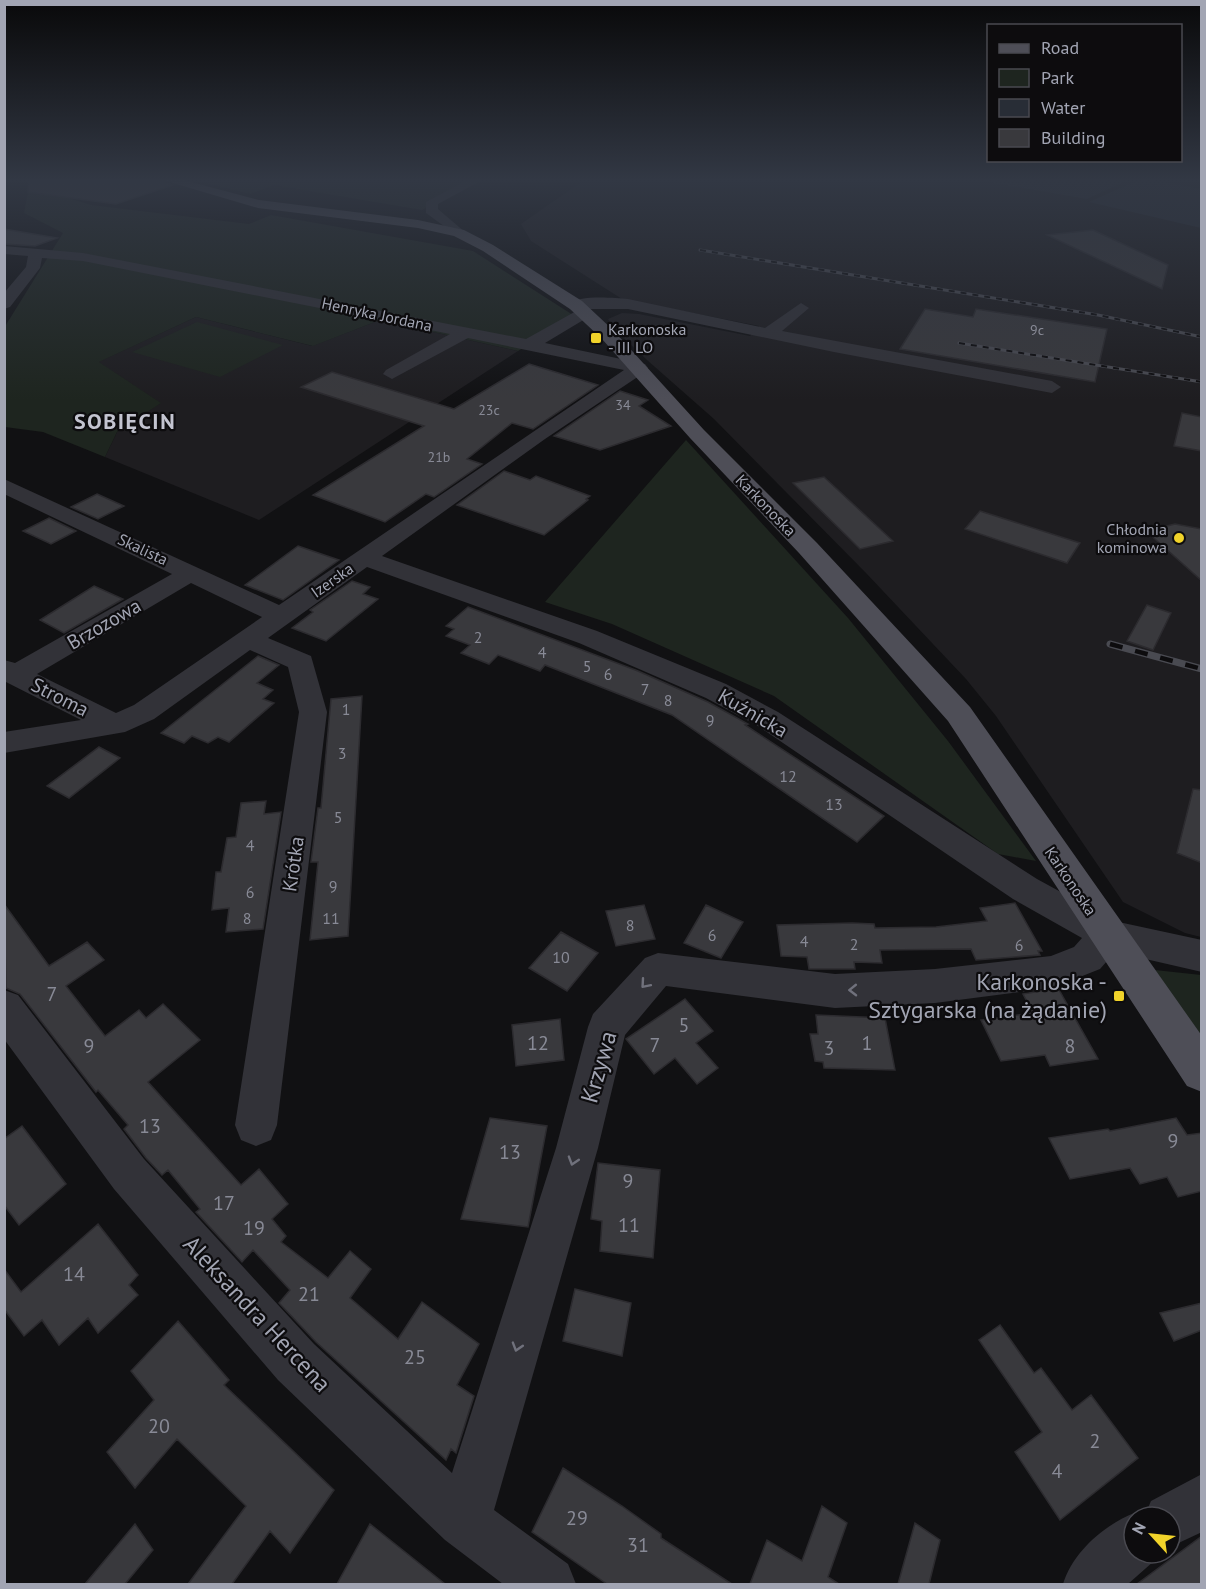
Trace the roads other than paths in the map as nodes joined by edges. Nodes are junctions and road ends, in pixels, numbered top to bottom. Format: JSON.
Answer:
{"nodes":[{"id":1,"x":21,"y":252,"type":"edge"},
{"id":2,"x":494,"y":252,"type":"edge"},
{"id":3,"x":36,"y":254,"type":"junction"},
{"id":4,"x":4,"y":304,"type":"edge"},
{"id":5,"x":801,"y":308,"type":"dead end"},
{"id":6,"x":580,"y":309,"type":"junction"},
{"id":7,"x":466,"y":332,"type":"junction"},
{"id":8,"x":770,"y":332,"type":"junction"},
{"id":9,"x":528,"y":345,"type":"junction"},
{"id":10,"x":639,"y":368,"type":"junction"},
{"id":11,"x":392,"y":374,"type":"dead end"},
{"id":12,"x":1052,"y":387,"type":"dead end"},
{"id":13,"x":4,"y":485,"type":"edge"},
{"id":14,"x":365,"y":558,"type":"junction"},
{"id":15,"x":192,"y":572,"type":"junction"},
{"id":16,"x":280,"y":616,"type":"junction"},
{"id":17,"x":247,"y":639,"type":"junction"},
{"id":18,"x":10,"y":672,"type":"edge"},
{"id":19,"x":115,"y":726,"type":"junction"},
{"id":20,"x":4,"y":743,"type":"edge"},
{"id":21,"x":1107,"y":935,"type":"junction"},
{"id":22,"x":1202,"y":956,"type":"edge"},
{"id":23,"x":4,"y":1007,"type":"edge"},
{"id":24,"x":1202,"y":1072,"type":"edge"},
{"id":25,"x":256,"y":1125,"type":"dead end"},
{"id":26,"x":1202,"y":1501,"type":"edge"},
{"id":27,"x":1182,"y":1513,"type":"edge"},
{"id":28,"x":464,"y":1521,"type":"junction"},
{"id":29,"x":1122,"y":1550,"type":"edge"},
{"id":30,"x":548,"y":1584,"type":"edge"},
{"id":31,"x":1091,"y":1584,"type":"edge"}],
"edges":[{"from":1,"to":3,"type":"street","name":"Henryka Jordana"},
{"from":2,"to":6,"type":"main road","name":"Karkonoska"},
{"from":3,"to":4,"type":"street"},
{"from":3,"to":7,"type":"street","name":"Henryka Jordana"},
{"from":5,"to":8,"type":"street"},
{"from":6,"to":8,"type":"street"},
{"from":6,"to":9,"type":"street"},
{"from":6,"to":10,"type":"main road","name":"Karkonoska"},
{"from":7,"to":9,"type":"street","name":"Henryka Jordana"},
{"from":7,"to":11,"type":"street","name":"Henryka Jordana"},
{"from":8,"to":12,"type":"street"},
{"from":9,"to":10,"type":"street","name":"Henryka Jordana"},
{"from":10,"to":14,"type":"street","name":"Izerska"},
{"from":10,"to":21,"type":"main road","name":"Karkonoska"},
{"from":13,"to":15,"type":"street","name":"Skalista"},
{"from":14,"to":16,"type":"street","name":"Izerska"},
{"from":14,"to":21,"type":"street","name":"Kuźnicka"},
{"from":15,"to":16,"type":"street","name":"Skalista"},
{"from":15,"to":18,"type":"street","name":"Brzozowa"},
{"from":16,"to":17,"type":"street","name":"Izerska"},
{"from":17,"to":19,"type":"street","name":"Izerska"},
{"from":17,"to":25,"type":"street","name":"Krótka"},
{"from":18,"to":19,"type":"street","name":"Stroma"},
{"from":19,"to":20,"type":"street","name":"Izerska"},
{"from":21,"to":22,"type":"street","name":"Kuźnicka"},
{"from":21,"to":24,"type":"main road","name":"Karkonoska"},
{"from":21,"to":28,"type":"street","name":"Krzywa","one_way":true},
{"from":23,"to":28,"type":"street","name":"Aleksandra Hercena"},
{"from":26,"to":27,"type":"street"},
{"from":28,"to":30,"type":"street","name":"Aleksandra Hercena"},
{"from":29,"to":31,"type":"street"}]}
